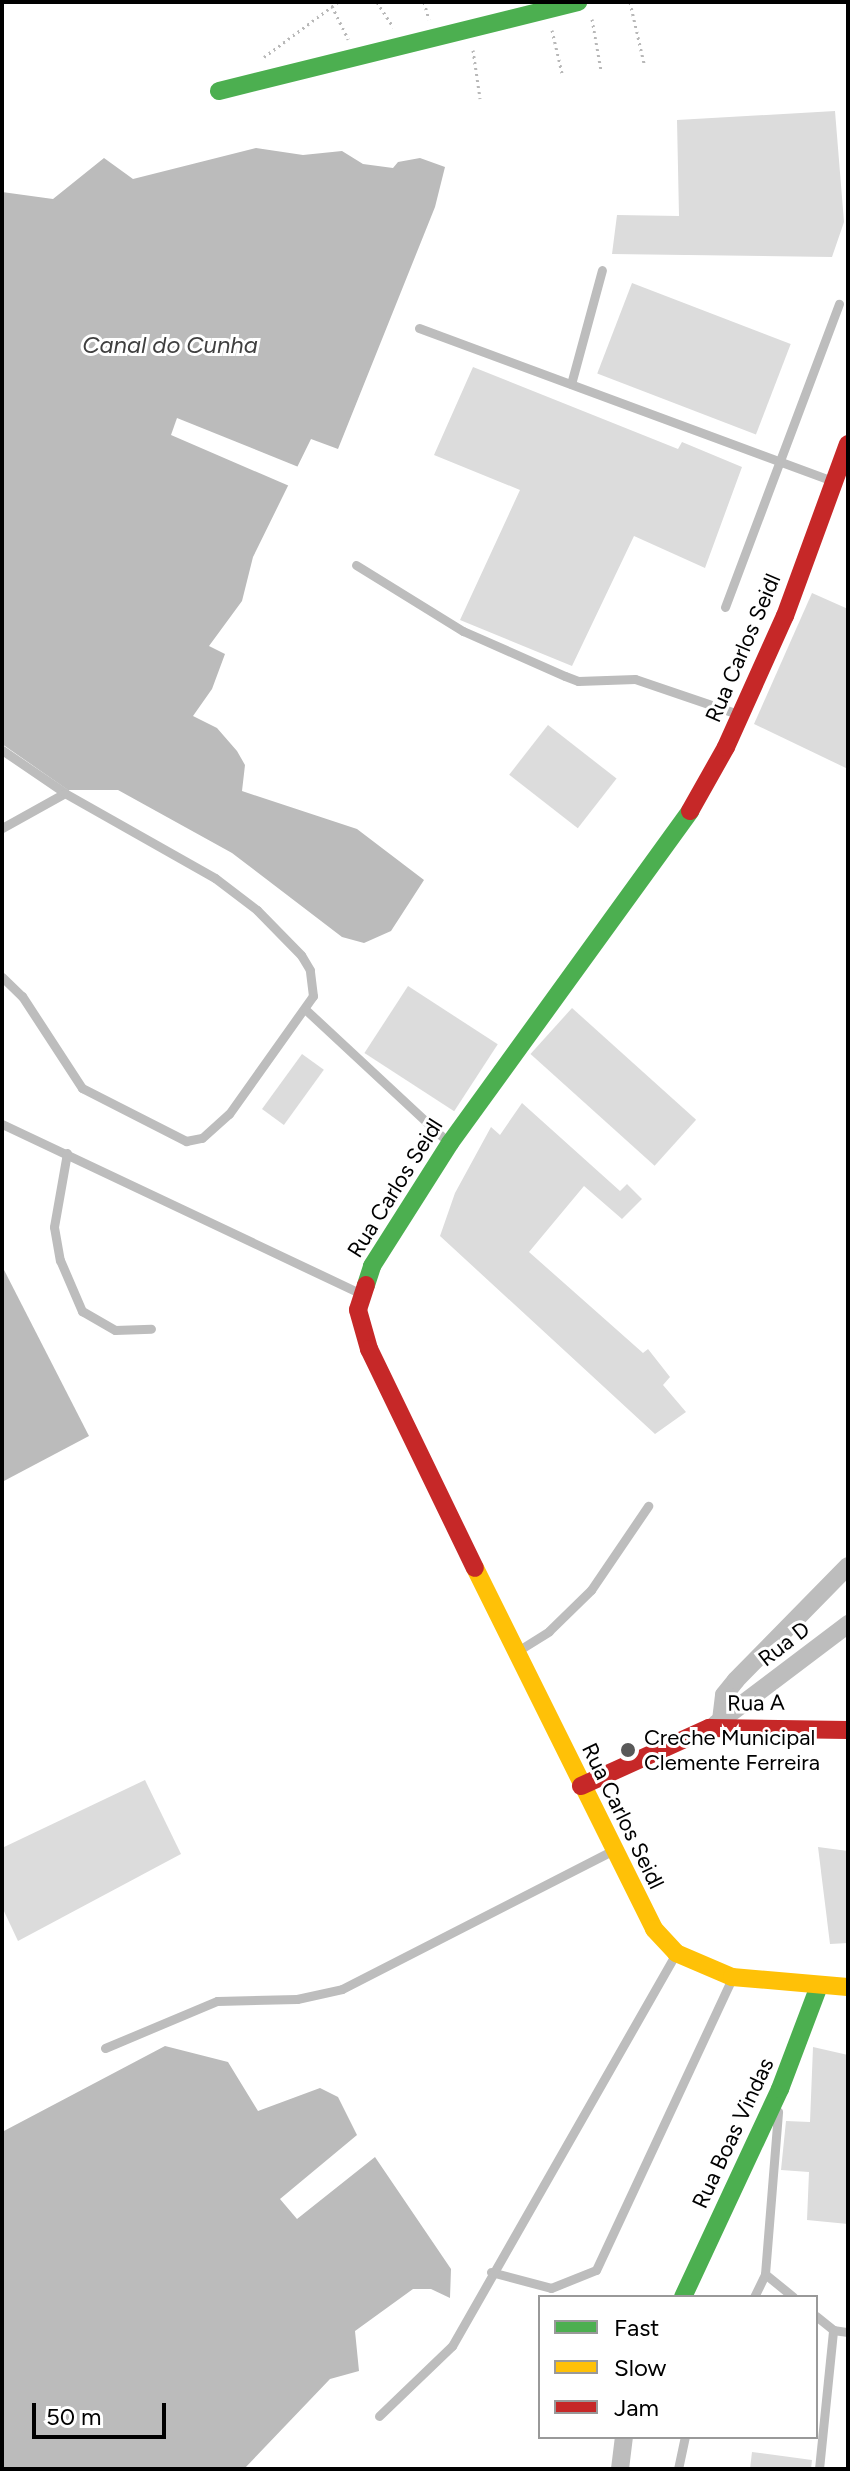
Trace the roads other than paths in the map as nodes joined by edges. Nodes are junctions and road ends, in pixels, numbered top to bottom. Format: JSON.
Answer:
{"nodes":[{"id":1,"x":584,"y":9,"type":"edge"},
{"id":2,"x":219,"y":91,"type":"dead end"},
{"id":3,"x":602,"y":270,"type":"dead end"},
{"id":4,"x":839,"y":304,"type":"dead end"},
{"id":5,"x":419,"y":328,"type":"dead end"},
{"id":6,"x":571,"y":384,"type":"junction"},
{"id":7,"x":848,"y":444,"type":"edge"},
{"id":8,"x":781,"y":463,"type":"junction"},
{"id":9,"x":835,"y":482,"type":"junction"},
{"id":10,"x":356,"y":565,"type":"dead end"},
{"id":11,"x":725,"y":607,"type":"dead end"},
{"id":12,"x":741,"y":715,"type":"junction"},
{"id":13,"x":2,"y":750,"type":"edge"},
{"id":14,"x":65,"y":793,"type":"junction"},
{"id":15,"x":2,"y":828,"type":"edge"},
{"id":16,"x":2,"y":977,"type":"edge"},
{"id":17,"x":306,"y":1010,"type":"junction"},
{"id":18,"x":2,"y":1124,"type":"edge"},
{"id":19,"x":450,"y":1143,"type":"junction"},
{"id":20,"x":67,"y":1153,"type":"junction"},
{"id":21,"x":360,"y":1293,"type":"junction"},
{"id":22,"x":151,"y":1329,"type":"dead end"},
{"id":23,"x":648,"y":1506,"type":"dead end"},
{"id":24,"x":848,"y":1566,"type":"edge"},
{"id":25,"x":848,"y":1624,"type":"edge"},
{"id":26,"x":828,"y":1640,"type":"junction"},
{"id":27,"x":848,"y":1643,"type":"edge"},
{"id":28,"x":516,"y":1652,"type":"junction"},
{"id":29,"x":715,"y":1724,"type":"junction"},
{"id":30,"x":848,"y":1730,"type":"edge"},
{"id":31,"x":581,"y":1786,"type":"junction"},
{"id":32,"x":611,"y":1851,"type":"junction"},
{"id":33,"x":676,"y":1953,"type":"junction"},
{"id":34,"x":732,"y":1977,"type":"junction"},
{"id":35,"x":819,"y":1986,"type":"junction"},
{"id":36,"x":848,"y":1987,"type":"edge"},
{"id":37,"x":105,"y":2048,"type":"dead end"},
{"id":38,"x":780,"y":2089,"type":"junction"},
{"id":39,"x":491,"y":2272,"type":"junction"},
{"id":40,"x":765,"y":2274,"type":"junction"},
{"id":41,"x":684,"y":2295,"type":"edge"},
{"id":42,"x":755,"y":2295,"type":"edge"},
{"id":43,"x":791,"y":2295,"type":"edge"},
{"id":44,"x":818,"y":2318,"type":"edge"},
{"id":45,"x":833,"y":2330,"type":"junction"},
{"id":46,"x":848,"y":2332,"type":"edge"},
{"id":47,"x":379,"y":2416,"type":"dead end"},
{"id":48,"x":624,"y":2439,"type":"edge"},
{"id":49,"x":685,"y":2439,"type":"edge"},
{"id":50,"x":620,"y":2469,"type":"edge"},
{"id":51,"x":678,"y":2469,"type":"edge"},
{"id":52,"x":819,"y":2469,"type":"edge"}],
"edges":[{"from":1,"to":2,"type":"street"},
{"from":3,"to":6,"type":"lane"},
{"from":4,"to":8,"type":"lane"},
{"from":5,"to":6,"type":"lane"},
{"from":6,"to":8,"type":"lane"},
{"from":7,"to":9,"type":"street","name":"Rua Carlos Seidl"},
{"from":8,"to":9,"type":"lane"},
{"from":8,"to":11,"type":"lane"},
{"from":9,"to":12,"type":"street","name":"Rua Carlos Seidl"},
{"from":10,"to":12,"type":"lane"},
{"from":12,"to":19,"type":"street","name":"Rua Carlos Seidl"},
{"from":13,"to":14,"type":"lane"},
{"from":14,"to":15,"type":"lane"},
{"from":14,"to":17,"type":"lane"},
{"from":16,"to":17,"type":"lane"},
{"from":17,"to":19,"type":"lane"},
{"from":18,"to":20,"type":"lane"},
{"from":19,"to":21,"type":"street","name":"Rua Carlos Seidl"},
{"from":20,"to":21,"type":"lane"},
{"from":20,"to":22,"type":"lane"},
{"from":21,"to":28,"type":"street","name":"Rua Carlos Seidl"},
{"from":23,"to":28,"type":"lane"},
{"from":24,"to":29,"type":"street"},
{"from":25,"to":26,"type":"street","name":"Rua D"},
{"from":26,"to":27,"type":"street"},
{"from":26,"to":29,"type":"street","name":"Rua D"},
{"from":28,"to":31,"type":"street","name":"Rua Carlos Seidl"},
{"from":29,"to":30,"type":"street","name":"Rua A"},
{"from":29,"to":31,"type":"street","name":"Rua A"},
{"from":31,"to":32,"type":"street","name":"Rua Carlos Seidl"},
{"from":32,"to":33,"type":"street","name":"Rua Carlos Seidl"},
{"from":32,"to":37,"type":"lane"},
{"from":33,"to":34,"type":"street","name":"Rua Carlos Seidl"},
{"from":33,"to":39,"type":"lane"},
{"from":34,"to":35,"type":"street","name":"Rua Carlos Seidl"},
{"from":34,"to":39,"type":"lane"},
{"from":35,"to":36,"type":"street","name":"Rua Carlos Seidl"},
{"from":35,"to":38,"type":"street","name":"Rua Boas Vindas"},
{"from":38,"to":40,"type":"lane"},
{"from":38,"to":41,"type":"street","name":"Rua Boas Vindas"},
{"from":39,"to":47,"type":"lane"},
{"from":40,"to":42,"type":"lane"},
{"from":40,"to":43,"type":"lane"},
{"from":44,"to":45,"type":"lane"},
{"from":45,"to":46,"type":"lane"},
{"from":45,"to":52,"type":"lane"},
{"from":48,"to":50,"type":"street"},
{"from":49,"to":51,"type":"lane"}]}
